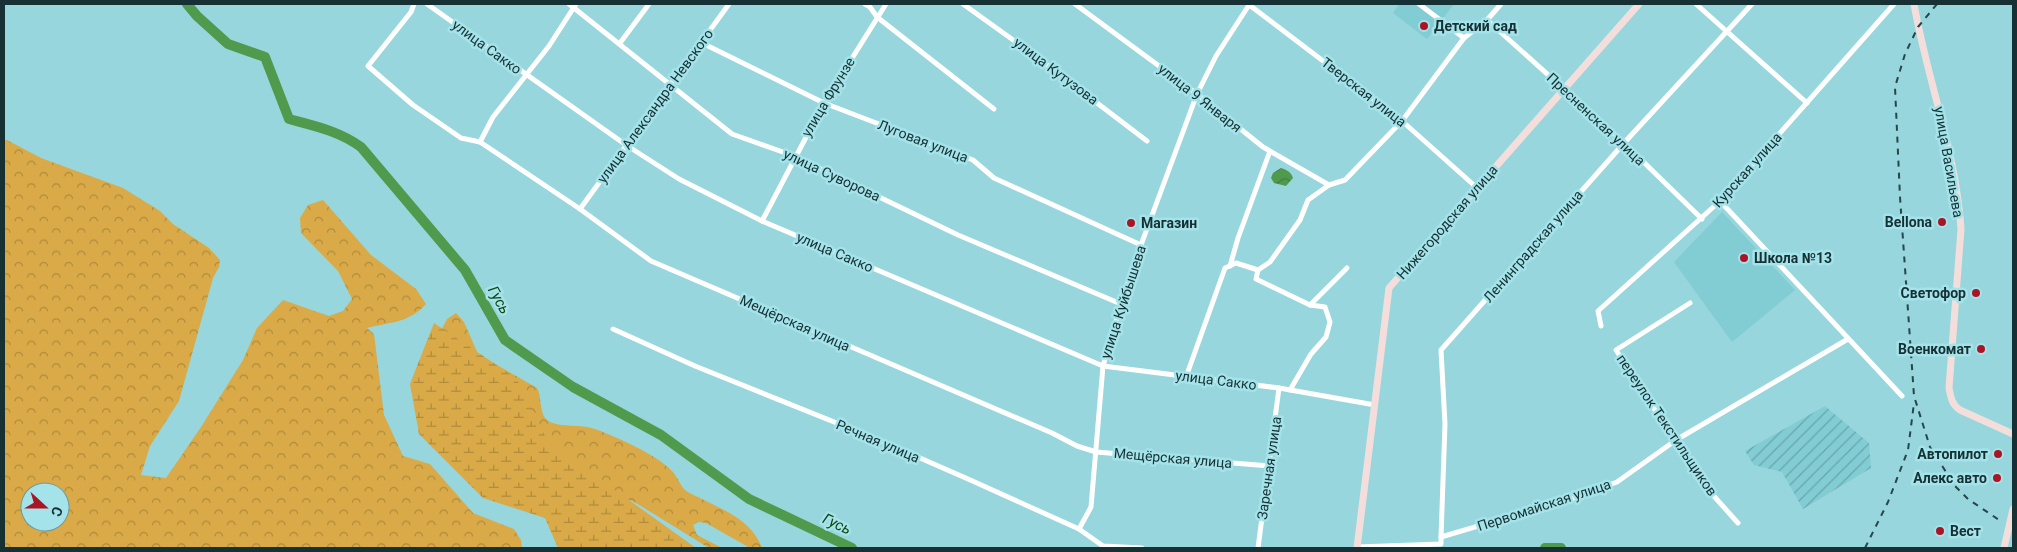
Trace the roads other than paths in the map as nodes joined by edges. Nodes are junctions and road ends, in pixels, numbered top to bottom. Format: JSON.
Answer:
{"nodes":[{"id":1,"x":414,"y":4,"type":"edge"},
{"id":2,"x":427,"y":4,"type":"edge"},
{"id":3,"x":649,"y":4,"type":"edge"},
{"id":4,"x":729,"y":4,"type":"edge"},
{"id":5,"x":865,"y":4,"type":"edge"},
{"id":6,"x":886,"y":4,"type":"edge"},
{"id":7,"x":963,"y":4,"type":"edge"},
{"id":8,"x":1075,"y":4,"type":"edge"},
{"id":9,"x":1248,"y":4,"type":"edge"},
{"id":10,"x":1419,"y":4,"type":"edge"},
{"id":11,"x":1502,"y":4,"type":"edge"},
{"id":12,"x":1639,"y":4,"type":"edge"},
{"id":13,"x":1696,"y":4,"type":"edge"},
{"id":14,"x":1752,"y":4,"type":"edge"},
{"id":15,"x":1894,"y":4,"type":"edge"},
{"id":16,"x":1914,"y":4,"type":"edge"},
{"id":17,"x":573,"y":5,"type":"edge"},
{"id":18,"x":877,"y":17,"type":"junction"},
{"id":19,"x":1488,"y":20,"type":"junction"},
{"id":20,"x":1726,"y":30,"type":"junction"},
{"id":21,"x":1464,"y":38,"type":"junction"},
{"id":22,"x":620,"y":43,"type":"junction"},
{"id":23,"x":702,"y":43,"type":"junction"},
{"id":24,"x":525,"y":75,"type":"junction"},
{"id":25,"x":670,"y":83,"type":"junction"},
{"id":26,"x":1564,"y":89,"type":"junction"},
{"id":27,"x":1197,"y":94,"type":"junction"},
{"id":28,"x":824,"y":102,"type":"junction"},
{"id":29,"x":1807,"y":103,"type":"junction"},
{"id":30,"x":994,"y":109,"type":"dead end"},
{"id":31,"x":1402,"y":121,"type":"junction"},
{"id":32,"x":1147,"y":141,"type":"dead end"},
{"id":33,"x":480,"y":142,"type":"junction"},
{"id":34,"x":1624,"y":143,"type":"junction"},
{"id":35,"x":626,"y":145,"type":"junction"},
{"id":36,"x":1270,"y":151,"type":"junction"},
{"id":37,"x":794,"y":156,"type":"junction"},
{"id":38,"x":1329,"y":185,"type":"junction"},
{"id":39,"x":1476,"y":187,"type":"junction"},
{"id":40,"x":1720,"y":201,"type":"junction"},
{"id":41,"x":580,"y":209,"type":"junction"},
{"id":42,"x":1702,"y":219,"type":"junction"},
{"id":43,"x":762,"y":221,"type":"junction"},
{"id":44,"x":1141,"y":245,"type":"junction"},
{"id":45,"x":1230,"y":266,"type":"junction"},
{"id":46,"x":1347,"y":268,"type":"dead end"},
{"id":47,"x":1258,"y":270,"type":"junction"},
{"id":48,"x":1690,"y":303,"type":"dead end"},
{"id":49,"x":1121,"y":304,"type":"junction"},
{"id":50,"x":1310,"y":305,"type":"junction"},
{"id":51,"x":1601,"y":326,"type":"dead end"},
{"id":52,"x":613,"y":329,"type":"dead end"},
{"id":53,"x":1848,"y":339,"type":"junction"},
{"id":54,"x":1103,"y":366,"type":"junction"},
{"id":55,"x":1186,"y":377,"type":"junction"},
{"id":56,"x":1279,"y":388,"type":"junction"},
{"id":57,"x":1290,"y":390,"type":"junction"},
{"id":58,"x":1902,"y":396,"type":"dead end"},
{"id":59,"x":1375,"y":406,"type":"junction"},
{"id":60,"x":2013,"y":434,"type":"edge"},
{"id":61,"x":1676,"y":440,"type":"junction"},
{"id":62,"x":1096,"y":452,"type":"junction"},
{"id":63,"x":1270,"y":466,"type":"junction"},
{"id":64,"x":2013,"y":509,"type":"edge"},
{"id":65,"x":1738,"y":523,"type":"dead end"},
{"id":66,"x":1079,"y":529,"type":"junction"},
{"id":67,"x":1441,"y":537,"type":"junction"},
{"id":68,"x":1142,"y":548,"type":"edge"},
{"id":69,"x":1258,"y":548,"type":"edge"},
{"id":70,"x":1357,"y":548,"type":"edge"},
{"id":71,"x":2004,"y":548,"type":"edge"}],
"edges":[{"from":1,"to":33,"type":"street","name":"Мещёрская улица"},
{"from":2,"to":24,"type":"street","name":"улица Сакко"},
{"from":3,"to":22,"type":"street"},
{"from":4,"to":23,"type":"street","name":"улица Александра Невского"},
{"from":5,"to":18,"type":"street"},
{"from":6,"to":18,"type":"street","name":"улица Фрунзе"},
{"from":7,"to":32,"type":"street","name":"улица Кутузова"},
{"from":8,"to":27,"type":"street","name":"улица 9 Января"},
{"from":9,"to":27,"type":"street","name":"улица Куйбышева"},
{"from":9,"to":31,"type":"street","name":"Тверская улица"},
{"from":10,"to":21,"type":"street"},
{"from":11,"to":19,"type":"street"},
{"from":12,"to":26,"type":"main road","name":"Нижегородская улица"},
{"from":13,"to":20,"type":"street"},
{"from":14,"to":20,"type":"street","name":"Ленинградская улица"},
{"from":15,"to":29,"type":"street","name":"Курская улица"},
{"from":16,"to":60,"type":"main road","name":"улица Васильева"},
{"from":17,"to":22,"type":"street","name":"улица Суворова"},
{"from":17,"to":24,"type":"street"},
{"from":18,"to":28,"type":"street","name":"улица Фрунзе"},
{"from":18,"to":30,"type":"street"},
{"from":19,"to":21,"type":"street"},
{"from":19,"to":26,"type":"street","name":"Пресненская улица"},
{"from":20,"to":29,"type":"street"},
{"from":20,"to":34,"type":"street","name":"Ленинградская улица"},
{"from":21,"to":31,"type":"street"},
{"from":22,"to":25,"type":"street","name":"улица Суворова"},
{"from":23,"to":25,"type":"street","name":"улица Александра Невского"},
{"from":23,"to":28,"type":"street","name":"Луговая улица"},
{"from":24,"to":33,"type":"street"},
{"from":24,"to":35,"type":"street","name":"улица Сакко"},
{"from":25,"to":35,"type":"street","name":"улица Александра Невского"},
{"from":25,"to":37,"type":"street","name":"улица Суворова"},
{"from":26,"to":34,"type":"street","name":"Пресненская улица"},
{"from":26,"to":39,"type":"main road","name":"Нижегородская улица"},
{"from":27,"to":36,"type":"street","name":"улица 9 Января"},
{"from":27,"to":44,"type":"street","name":"улица Куйбышева"},
{"from":28,"to":37,"type":"street","name":"улица Фрунзе"},
{"from":28,"to":44,"type":"street","name":"Луговая улица"},
{"from":29,"to":40,"type":"street","name":"Курская улица"},
{"from":31,"to":38,"type":"street"},
{"from":31,"to":39,"type":"street","name":"Тверская улица"},
{"from":33,"to":41,"type":"street","name":"Мещёрская улица"},
{"from":34,"to":42,"type":"street","name":"Пресненская улица"},
{"from":34,"to":67,"type":"street","name":"Ленинградская улица"},
{"from":35,"to":41,"type":"street","name":"улица Александра Невского"},
{"from":35,"to":43,"type":"street","name":"улица Сакко"},
{"from":36,"to":38,"type":"street","name":"улица 9 Января"},
{"from":36,"to":45,"type":"street"},
{"from":37,"to":43,"type":"street","name":"улица Фрунзе"},
{"from":37,"to":49,"type":"street","name":"улица Суворова"},
{"from":38,"to":47,"type":"street"},
{"from":39,"to":59,"type":"main road","name":"Нижегородская улица"},
{"from":40,"to":42,"type":"street","name":"Курская улица"},
{"from":40,"to":53,"type":"street"},
{"from":41,"to":62,"type":"street","name":"Мещёрская улица"},
{"from":42,"to":51,"type":"street","name":"Курская улица"},
{"from":43,"to":54,"type":"street","name":"улица Сакко"},
{"from":44,"to":49,"type":"street","name":"улица Куйбышева"},
{"from":45,"to":47,"type":"street"},
{"from":45,"to":55,"type":"street"},
{"from":46,"to":50,"type":"street"},
{"from":47,"to":50,"type":"street"},
{"from":48,"to":61,"type":"street","name":"переулок Текстильщиков"},
{"from":49,"to":54,"type":"street","name":"улица Куйбышева"},
{"from":50,"to":57,"type":"street"},
{"from":52,"to":66,"type":"street","name":"Речная улица"},
{"from":53,"to":58,"type":"street"},
{"from":53,"to":61,"type":"street","name":"Первомайская улица"},
{"from":54,"to":55,"type":"street","name":"улица Сакко"},
{"from":54,"to":62,"type":"street","name":"улица Куйбышева"},
{"from":55,"to":56,"type":"street","name":"улица Сакко"},
{"from":56,"to":57,"type":"street","name":"улица Сакко"},
{"from":56,"to":63,"type":"street","name":"Заречная улица"},
{"from":57,"to":59,"type":"street","name":"улица Сакко"},
{"from":59,"to":70,"type":"main road","name":"Нижегородская улица"},
{"from":61,"to":65,"type":"street","name":"переулок Текстильщиков"},
{"from":61,"to":67,"type":"street","name":"Первомайская улица"},
{"from":62,"to":63,"type":"street","name":"Мещёрская улица"},
{"from":62,"to":66,"type":"street","name":"улица Куйбышева"},
{"from":63,"to":69,"type":"street","name":"Заречная улица"},
{"from":64,"to":71,"type":"main road"},
{"from":66,"to":68,"type":"street","name":"Речная улица"},
{"from":67,"to":70,"type":"street","name":"Первомайская улица"}]}
